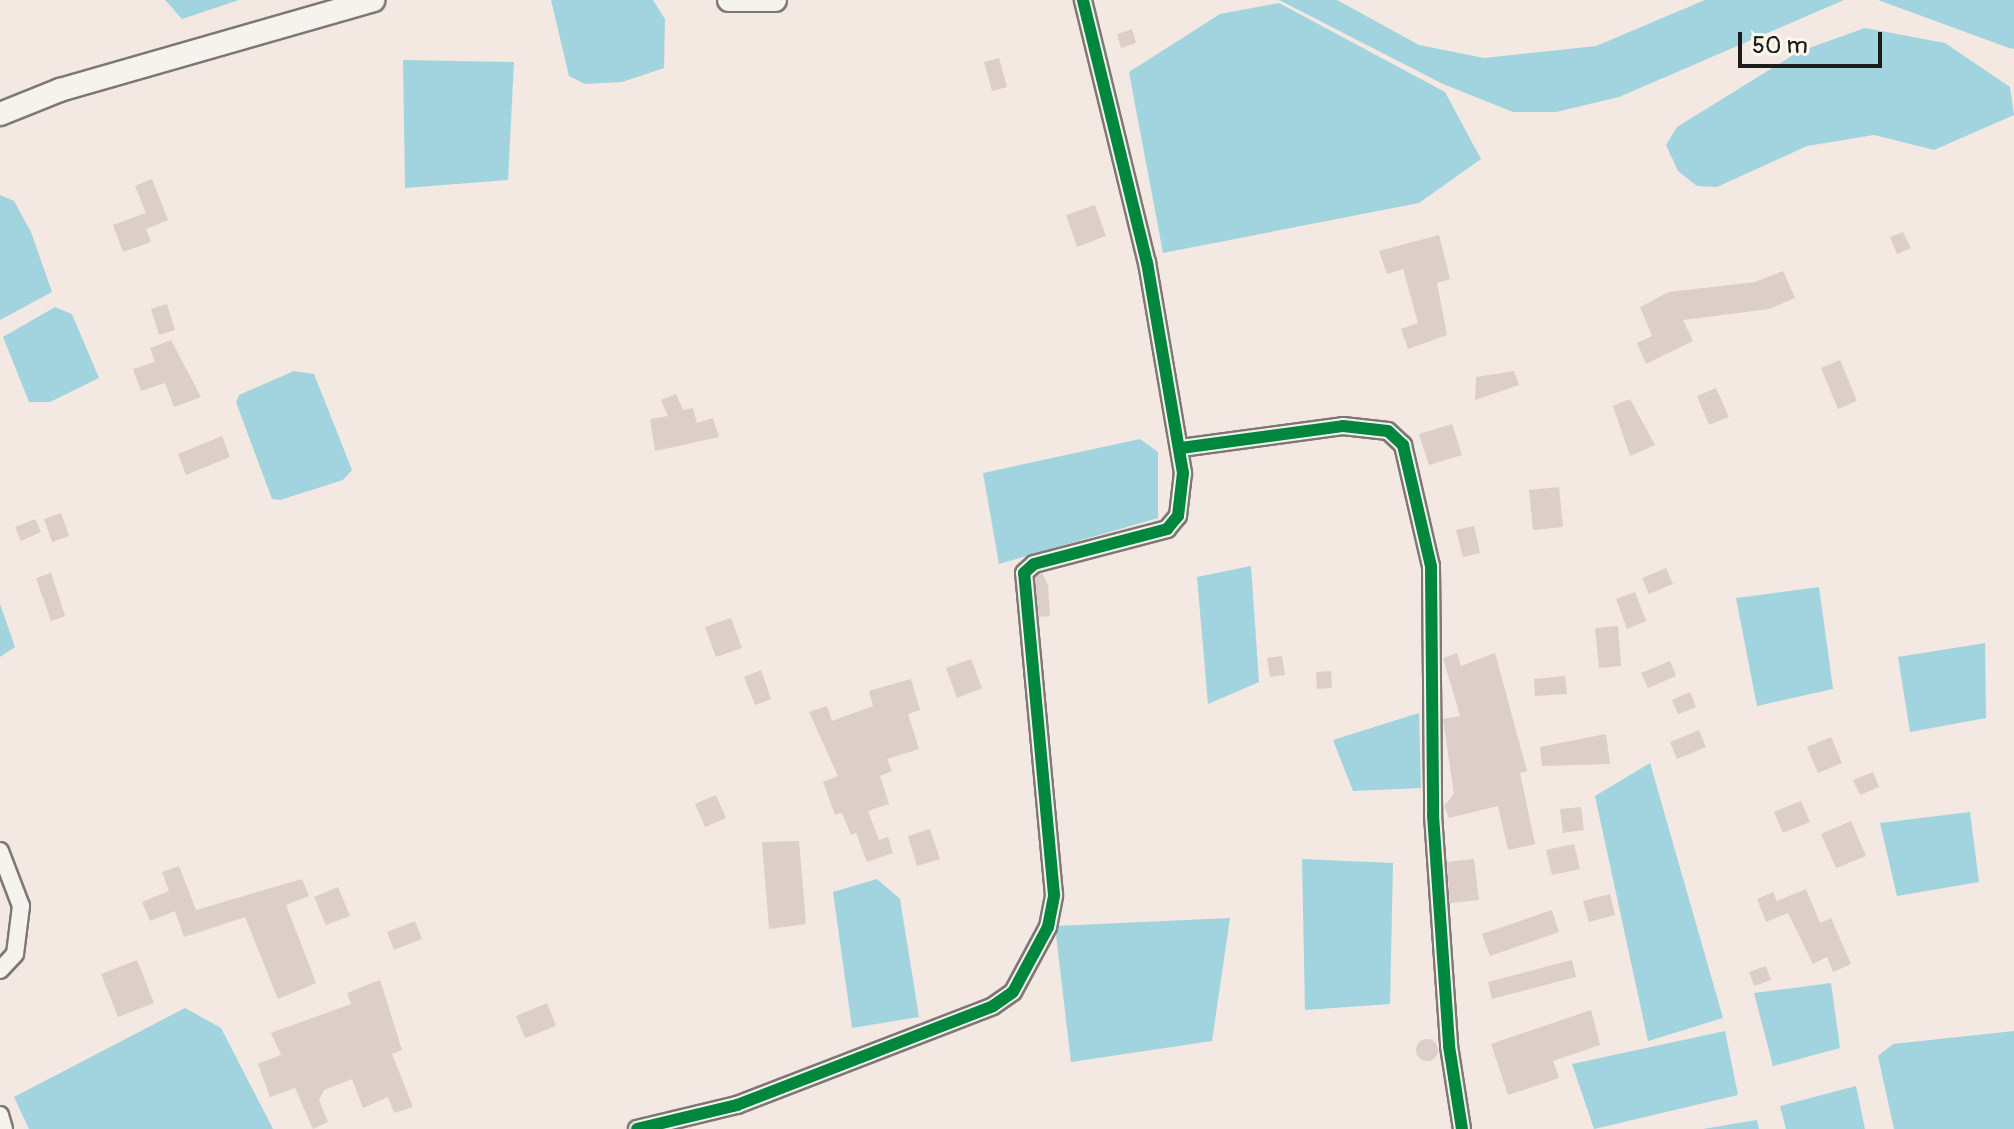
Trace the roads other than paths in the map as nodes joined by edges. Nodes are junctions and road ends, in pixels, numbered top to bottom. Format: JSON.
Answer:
{"nodes":[{"id":1,"x":373,"y":0,"type":"edge"},
{"id":2,"x":729,"y":0,"type":"edge"},
{"id":3,"x":775,"y":0,"type":"edge"},
{"id":4,"x":1083,"y":0,"type":"edge"},
{"id":5,"x":0,"y":114,"type":"edge"},
{"id":6,"x":1181,"y":448,"type":"junction"},
{"id":7,"x":0,"y":851,"type":"edge"},
{"id":8,"x":0,"y":970,"type":"edge"},
{"id":9,"x":0,"y":1115,"type":"edge"},
{"id":10,"x":4,"y":1129,"type":"edge"},
{"id":11,"x":637,"y":1129,"type":"edge"},
{"id":12,"x":1462,"y":1129,"type":"edge"}],
"edges":[{"from":1,"to":5,"type":"main road"},
{"from":2,"to":3,"type":"main road"},
{"from":4,"to":6,"type":"street"},
{"from":6,"to":11,"type":"street"},
{"from":6,"to":12,"type":"street"},
{"from":7,"to":8,"type":"street"},
{"from":9,"to":10,"type":"street"}]}
